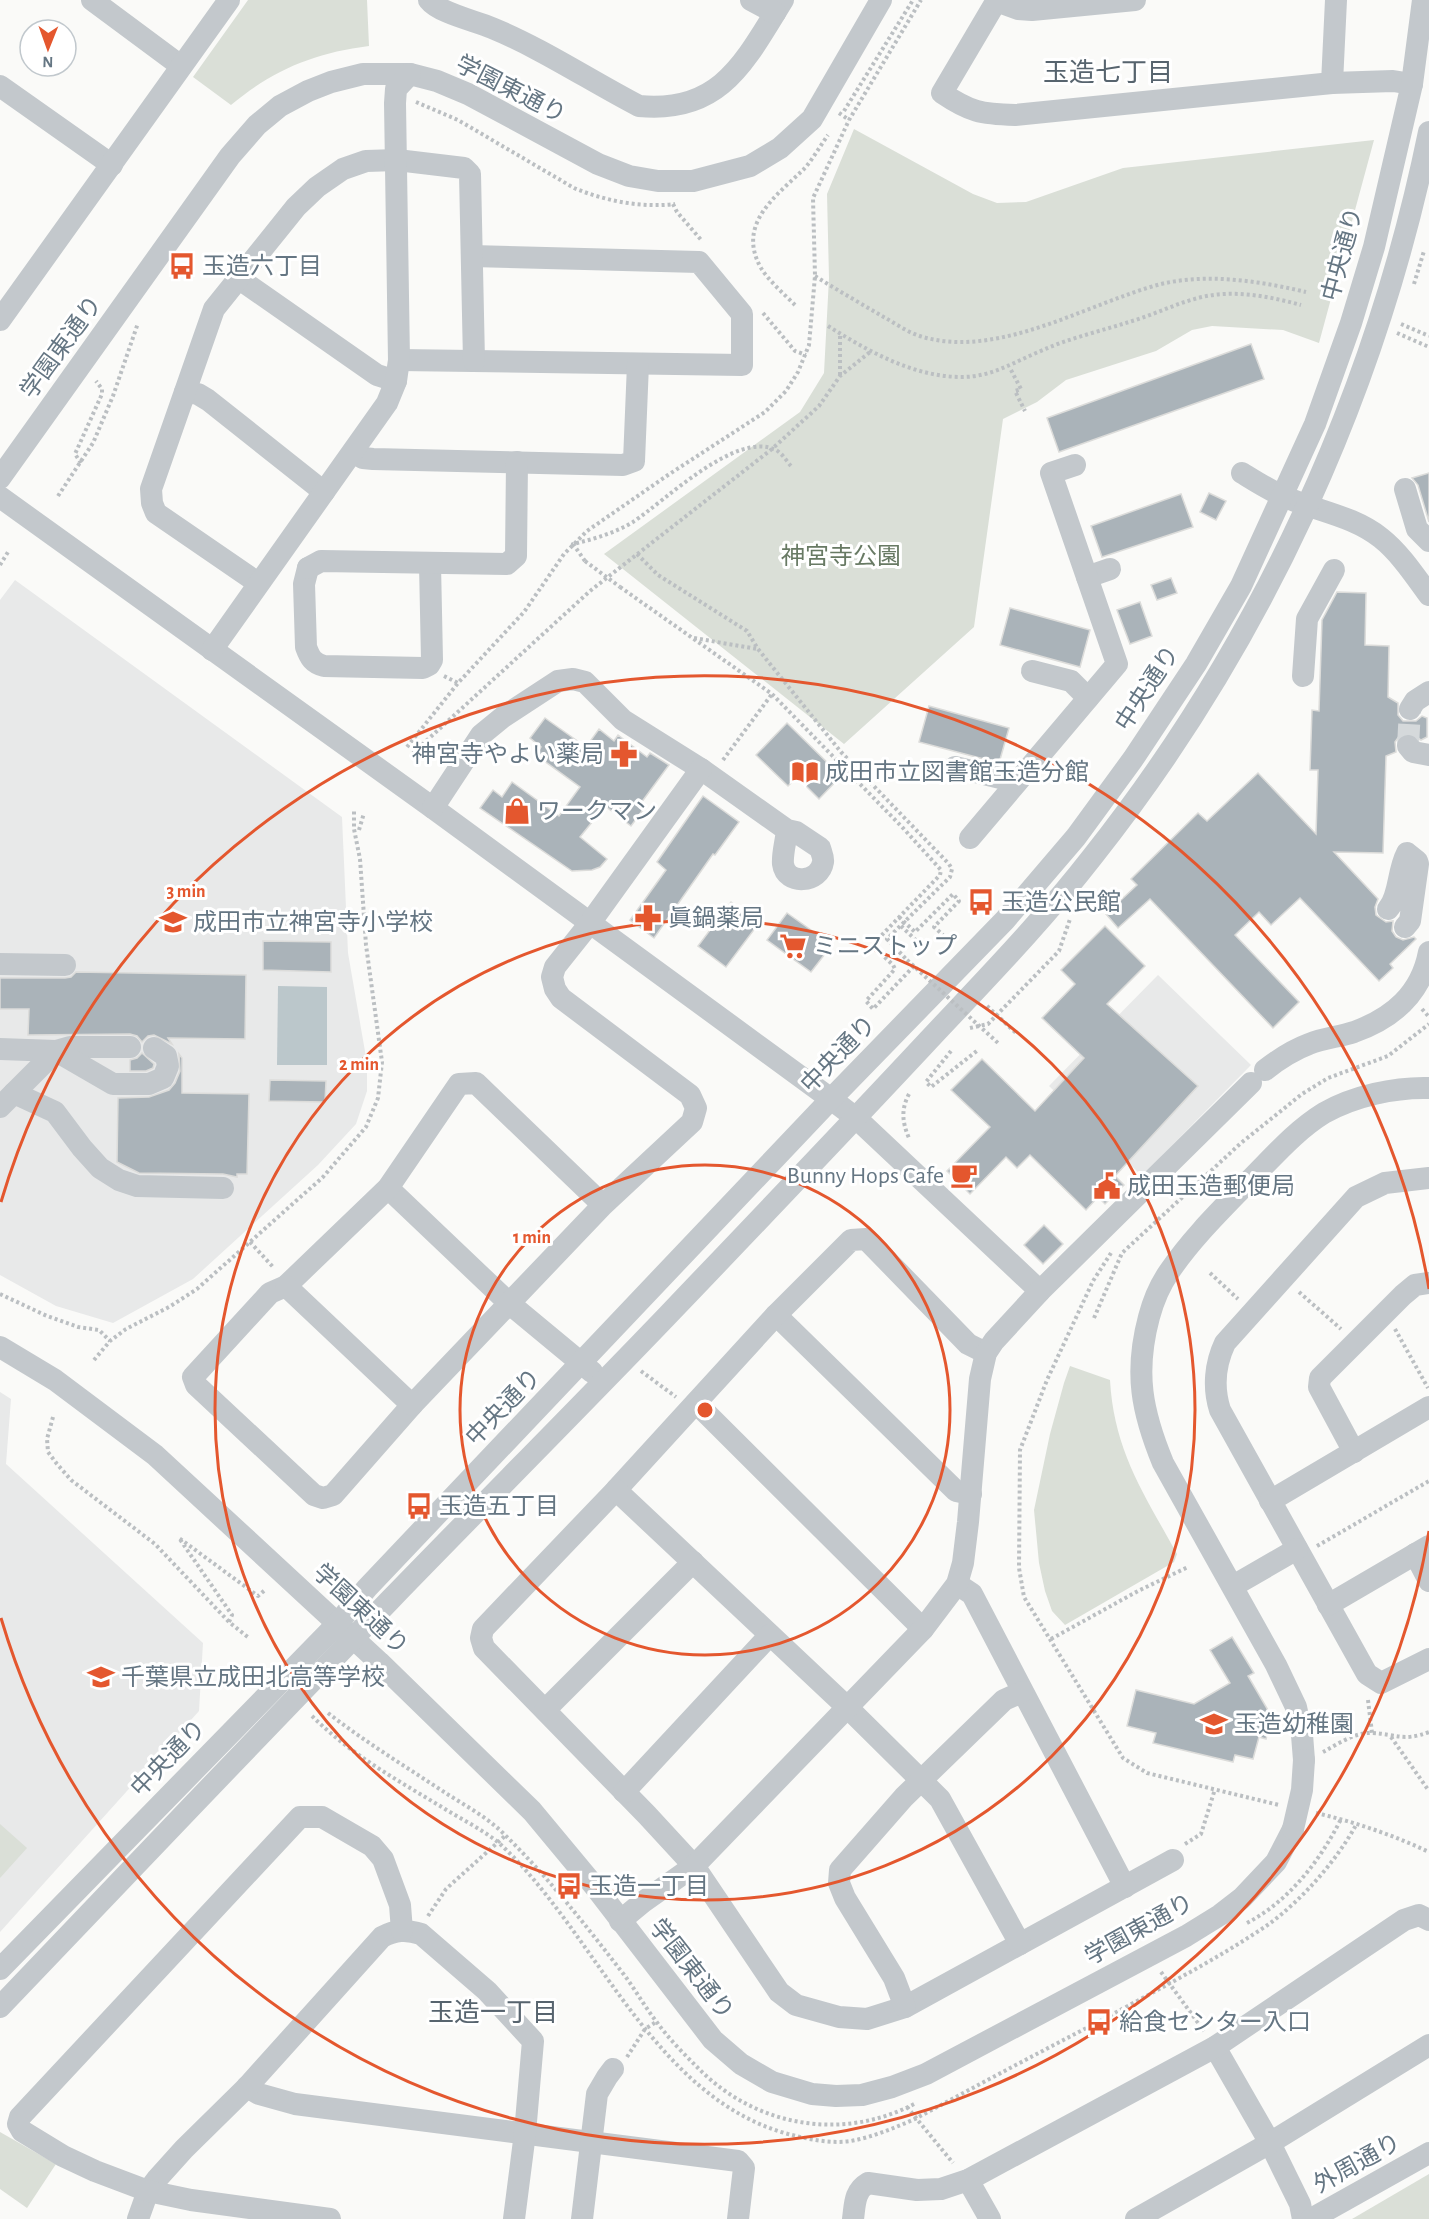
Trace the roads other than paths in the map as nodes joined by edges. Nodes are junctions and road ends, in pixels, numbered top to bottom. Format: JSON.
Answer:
{"nodes":[{"id":1,"x":92,"y":0,"type":"edge"},
{"id":2,"x":229,"y":0,"type":"edge"},
{"id":3,"x":429,"y":0,"type":"edge"},
{"id":4,"x":752,"y":0,"type":"edge"},
{"id":5,"x":881,"y":0,"type":"edge"},
{"id":6,"x":996,"y":0,"type":"edge"},
{"id":7,"x":1135,"y":0,"type":"edge"},
{"id":8,"x":1336,"y":0,"type":"edge"},
{"id":9,"x":1423,"y":0,"type":"edge"},
{"id":10,"x":779,"y":7,"type":"edge"},
{"id":11,"x":181,"y":66,"type":"junction"},
{"id":12,"x":410,"y":74,"type":"junction"},
{"id":13,"x":1332,"y":83,"type":"junction"},
{"id":14,"x":1412,"y":84,"type":"junction"},
{"id":15,"x":0,"y":86,"type":"edge"},
{"id":16,"x":1429,"y":132,"type":"edge"},
{"id":17,"x":397,"y":160,"type":"junction"},
{"id":18,"x":112,"y":165,"type":"junction"},
{"id":19,"x":471,"y":256,"type":"junction"},
{"id":20,"x":238,"y":278,"type":"junction"},
{"id":21,"x":0,"y":320,"type":"edge"},
{"id":22,"x":474,"y":361,"type":"junction"},
{"id":23,"x":638,"y":364,"type":"junction"},
{"id":24,"x":398,"y":371,"type":"junction"},
{"id":25,"x":185,"y":392,"type":"junction"},
{"id":26,"x":353,"y":452,"type":"junction"},
{"id":27,"x":517,"y":462,"type":"junction"},
{"id":28,"x":1075,"y":465,"type":"dead end"},
{"id":29,"x":1242,"y":473,"type":"dead end"},
{"id":30,"x":0,"y":478,"type":"edge"},
{"id":31,"x":1405,"y":489,"type":"dead end"},
{"id":32,"x":324,"y":492,"type":"junction"},
{"id":33,"x":1283,"y":496,"type":"junction"},
{"id":34,"x":0,"y":497,"type":"edge"},
{"id":35,"x":1308,"y":504,"type":"junction"},
{"id":36,"x":1429,"y":541,"type":"edge"},
{"id":37,"x":284,"y":548,"type":"junction"},
{"id":38,"x":430,"y":564,"type":"junction"},
{"id":39,"x":308,"y":568,"type":"junction"},
{"id":40,"x":1110,"y":569,"type":"dead end"},
{"id":41,"x":1334,"y":570,"type":"dead end"},
{"id":42,"x":1087,"y":577,"type":"junction"},
{"id":43,"x":258,"y":583,"type":"junction"},
{"id":44,"x":1429,"y":595,"type":"edge"},
{"id":45,"x":212,"y":650,"type":"junction"},
{"id":46,"x":1032,"y":671,"type":"dead end"},
{"id":47,"x":1303,"y":676,"type":"dead end"},
{"id":48,"x":1429,"y":692,"type":"edge"},
{"id":49,"x":1088,"y":699,"type":"junction"},
{"id":50,"x":1410,"y":709,"type":"dead end"},
{"id":51,"x":1408,"y":746,"type":"dead end"},
{"id":52,"x":1429,"y":755,"type":"edge"},
{"id":53,"x":955,"y":767,"type":"dead end"},
{"id":54,"x":701,"y":770,"type":"junction"},
{"id":55,"x":1017,"y":782,"type":"junction"},
{"id":56,"x":433,"y":808,"type":"junction"},
{"id":57,"x":787,"y":830,"type":"dead end"},
{"id":58,"x":970,"y":838,"type":"dead end"},
{"id":59,"x":1388,"y":909,"type":"dead end"},
{"id":60,"x":590,"y":923,"type":"junction"},
{"id":61,"x":1405,"y":927,"type":"dead end"},
{"id":62,"x":1429,"y":952,"type":"edge"},
{"id":63,"x":0,"y":964,"type":"edge"},
{"id":64,"x":65,"y":965,"type":"dead end"},
{"id":65,"x":130,"y":1047,"type":"dead end"},
{"id":66,"x":154,"y":1048,"type":"dead end"},
{"id":67,"x":0,"y":1049,"type":"edge"},
{"id":68,"x":56,"y":1051,"type":"junction"},
{"id":69,"x":1429,"y":1088,"type":"edge"},
{"id":70,"x":7,"y":1100,"type":"edge"},
{"id":71,"x":831,"y":1100,"type":"junction"},
{"id":72,"x":856,"y":1118,"type":"junction"},
{"id":73,"x":1429,"y":1178,"type":"edge"},
{"id":74,"x":223,"y":1188,"type":"dead end"},
{"id":75,"x":388,"y":1188,"type":"junction"},
{"id":76,"x":603,"y":1205,"type":"junction"},
{"id":77,"x":1429,"y":1283,"type":"edge"},
{"id":78,"x":286,"y":1286,"type":"junction"},
{"id":79,"x":1040,"y":1291,"type":"junction"},
{"id":80,"x":510,"y":1304,"type":"junction"},
{"id":81,"x":776,"y":1315,"type":"junction"},
{"id":82,"x":0,"y":1347,"type":"edge"},
{"id":83,"x":986,"y":1353,"type":"junction"},
{"id":84,"x":583,"y":1362,"type":"junction"},
{"id":85,"x":603,"y":1383,"type":"junction"},
{"id":86,"x":412,"y":1405,"type":"junction"},
{"id":87,"x":694,"y":1405,"type":"junction"},
{"id":88,"x":1429,"y":1407,"type":"edge"},
{"id":89,"x":1354,"y":1452,"type":"junction"},
{"id":90,"x":616,"y":1490,"type":"junction"},
{"id":91,"x":971,"y":1494,"type":"junction"},
{"id":92,"x":1270,"y":1501,"type":"junction"},
{"id":93,"x":1422,"y":1550,"type":"edge"},
{"id":94,"x":1299,"y":1552,"type":"junction"},
{"id":95,"x":693,"y":1562,"type":"junction"},
{"id":96,"x":1429,"y":1581,"type":"edge"},
{"id":97,"x":957,"y":1584,"type":"junction"},
{"id":98,"x":1233,"y":1586,"type":"junction"},
{"id":99,"x":1328,"y":1605,"type":"junction"},
{"id":100,"x":923,"y":1629,"type":"junction"},
{"id":101,"x":346,"y":1630,"type":"junction"},
{"id":102,"x":770,"y":1635,"type":"junction"},
{"id":103,"x":1429,"y":1659,"type":"edge"},
{"id":104,"x":1022,"y":1692,"type":"junction"},
{"id":105,"x":848,"y":1708,"type":"junction"},
{"id":106,"x":545,"y":1710,"type":"junction"},
{"id":107,"x":921,"y":1781,"type":"junction"},
{"id":108,"x":624,"y":1792,"type":"junction"},
{"id":109,"x":1173,"y":1860,"type":"dead end"},
{"id":110,"x":694,"y":1866,"type":"junction"},
{"id":111,"x":1125,"y":1887,"type":"junction"},
{"id":112,"x":1429,"y":1920,"type":"edge"},
{"id":113,"x":620,"y":1921,"type":"junction"},
{"id":114,"x":411,"y":1932,"type":"junction"},
{"id":115,"x":1020,"y":1944,"type":"junction"},
{"id":116,"x":0,"y":1968,"type":"edge"},
{"id":117,"x":0,"y":2007,"type":"edge"},
{"id":118,"x":905,"y":2007,"type":"junction"},
{"id":119,"x":1429,"y":2045,"type":"edge"},
{"id":120,"x":1215,"y":2047,"type":"junction"},
{"id":121,"x":613,"y":2070,"type":"road end"},
{"id":122,"x":247,"y":2087,"type":"junction"},
{"id":123,"x":525,"y":2133,"type":"junction"},
{"id":124,"x":592,"y":2143,"type":"junction"},
{"id":125,"x":1270,"y":2143,"type":"junction"},
{"id":126,"x":1429,"y":2153,"type":"edge"},
{"id":127,"x":968,"y":2180,"type":"junction"},
{"id":128,"x":148,"y":2191,"type":"junction"},
{"id":129,"x":138,"y":2219,"type":"edge"},
{"id":130,"x":330,"y":2219,"type":"edge"},
{"id":131,"x":514,"y":2219,"type":"edge"},
{"id":132,"x":582,"y":2219,"type":"edge"},
{"id":133,"x":738,"y":2219,"type":"edge"},
{"id":134,"x":853,"y":2219,"type":"edge"},
{"id":135,"x":990,"y":2219,"type":"edge"},
{"id":136,"x":1136,"y":2219,"type":"edge"},
{"id":137,"x":1303,"y":2219,"type":"edge"},
{"id":138,"x":1311,"y":2219,"type":"edge"}],
"edges":[{"from":1,"to":11,"type":"street"},
{"from":2,"to":11,"type":"street"},
{"from":3,"to":10,"type":"street"},
{"from":4,"to":10,"type":"street"},
{"from":5,"to":12,"type":"street","name":"学園東通り"},
{"from":6,"to":7,"type":"street"},
{"from":6,"to":13,"type":"street"},
{"from":8,"to":13,"type":"street"},
{"from":9,"to":14,"type":"street","name":"中央通り"},
{"from":11,"to":18,"type":"street"},
{"from":12,"to":17,"type":"street"},
{"from":12,"to":30,"type":"street","name":"学園東通り"},
{"from":13,"to":14,"type":"street"},
{"from":14,"to":33,"type":"street","name":"中央通り"},
{"from":15,"to":18,"type":"street"},
{"from":16,"to":35,"type":"street","name":"中央通り"},
{"from":17,"to":19,"type":"street"},
{"from":17,"to":20,"type":"street"},
{"from":17,"to":24,"type":"street"},
{"from":18,"to":21,"type":"street"},
{"from":19,"to":22,"type":"street"},
{"from":19,"to":23,"type":"street"},
{"from":20,"to":24,"type":"street"},
{"from":20,"to":25,"type":"street"},
{"from":22,"to":23,"type":"street"},
{"from":22,"to":24,"type":"street"},
{"from":23,"to":27,"type":"street"},
{"from":24,"to":26,"type":"street"},
{"from":25,"to":32,"type":"street"},
{"from":25,"to":43,"type":"street"},
{"from":26,"to":27,"type":"street"},
{"from":26,"to":32,"type":"street"},
{"from":27,"to":38,"type":"street"},
{"from":28,"to":42,"type":"street"},
{"from":29,"to":33,"type":"street"},
{"from":31,"to":36,"type":"street"},
{"from":32,"to":37,"type":"street"},
{"from":33,"to":35,"type":"street"},
{"from":33,"to":71,"type":"street","name":"中央通り"},
{"from":34,"to":45,"type":"street"},
{"from":35,"to":44,"type":"street"},
{"from":35,"to":72,"type":"street","name":"中央通り"},
{"from":37,"to":39,"type":"street"},
{"from":37,"to":43,"type":"street"},
{"from":38,"to":39,"type":"street"},
{"from":38,"to":39,"type":"street"},
{"from":40,"to":42,"type":"street"},
{"from":41,"to":47,"type":"street"},
{"from":42,"to":49,"type":"street"},
{"from":43,"to":45,"type":"street"},
{"from":45,"to":56,"type":"street"},
{"from":46,"to":49,"type":"street"},
{"from":48,"to":50,"type":"street"},
{"from":49,"to":55,"type":"street"},
{"from":51,"to":52,"type":"street"},
{"from":53,"to":55,"type":"street"},
{"from":54,"to":56,"type":"street"},
{"from":54,"to":57,"type":"street"},
{"from":54,"to":60,"type":"street"},
{"from":55,"to":58,"type":"street"},
{"from":56,"to":60,"type":"street"},
{"from":59,"to":61,"type":"street"},
{"from":60,"to":71,"type":"street"},
{"from":60,"to":76,"type":"street"},
{"from":62,"to":79,"type":"street"},
{"from":63,"to":64,"type":"street"},
{"from":65,"to":68,"type":"street"},
{"from":66,"to":68,"type":"street"},
{"from":67,"to":68,"type":"street"},
{"from":68,"to":70,"type":"street"},
{"from":69,"to":98,"type":"street","name":"学園東通り"},
{"from":70,"to":74,"type":"street"},
{"from":71,"to":72,"type":"street"},
{"from":71,"to":84,"type":"street","name":"中央通り"},
{"from":72,"to":79,"type":"street"},
{"from":72,"to":85,"type":"street","name":"中央通り"},
{"from":73,"to":92,"type":"street"},
{"from":75,"to":76,"type":"street"},
{"from":75,"to":78,"type":"street"},
{"from":75,"to":80,"type":"street"},
{"from":76,"to":80,"type":"street"},
{"from":77,"to":89,"type":"street"},
{"from":78,"to":86,"type":"street"},
{"from":78,"to":86,"type":"street"},
{"from":79,"to":83,"type":"street"},
{"from":80,"to":84,"type":"street"},
{"from":80,"to":86,"type":"street"},
{"from":81,"to":83,"type":"street"},
{"from":81,"to":87,"type":"street"},
{"from":81,"to":91,"type":"street"},
{"from":82,"to":101,"type":"street","name":"学園東通り"},
{"from":83,"to":91,"type":"street"},
{"from":84,"to":85,"type":"street"},
{"from":84,"to":101,"type":"street","name":"中央通り"},
{"from":85,"to":101,"type":"street","name":"中央通り"},
{"from":87,"to":90,"type":"street"},
{"from":87,"to":100,"type":"street"},
{"from":88,"to":89,"type":"street"},
{"from":89,"to":92,"type":"street"},
{"from":90,"to":95,"type":"street"},
{"from":90,"to":106,"type":"street"},
{"from":91,"to":97,"type":"street"},
{"from":92,"to":94,"type":"street"},
{"from":93,"to":96,"type":"street"},
{"from":93,"to":99,"type":"street"},
{"from":94,"to":98,"type":"street"},
{"from":94,"to":99,"type":"street"},
{"from":95,"to":102,"type":"street"},
{"from":95,"to":106,"type":"street"},
{"from":97,"to":100,"type":"street"},
{"from":97,"to":104,"type":"street"},
{"from":98,"to":113,"type":"street","name":"学園東通り","bridge":true},
{"from":99,"to":103,"type":"street"},
{"from":100,"to":105,"type":"street"},
{"from":101,"to":113,"type":"street","name":"学園東通り"},
{"from":101,"to":116,"type":"street","name":"中央通り"},
{"from":101,"to":117,"type":"street","name":"中央通り"},
{"from":102,"to":105,"type":"street"},
{"from":102,"to":108,"type":"street"},
{"from":104,"to":107,"type":"street"},
{"from":104,"to":111,"type":"street"},
{"from":105,"to":107,"type":"street"},
{"from":105,"to":110,"type":"street"},
{"from":106,"to":108,"type":"street"},
{"from":107,"to":115,"type":"street"},
{"from":107,"to":118,"type":"street"},
{"from":108,"to":110,"type":"street"},
{"from":109,"to":111,"type":"street"},
{"from":110,"to":113,"type":"street"},
{"from":110,"to":118,"type":"street"},
{"from":111,"to":115,"type":"street"},
{"from":112,"to":120,"type":"street"},
{"from":114,"to":122,"type":"street"},
{"from":114,"to":123,"type":"street"},
{"from":114,"to":128,"type":"street"},
{"from":115,"to":118,"type":"street"},
{"from":119,"to":125,"type":"street"},
{"from":120,"to":125,"type":"street"},
{"from":120,"to":127,"type":"street"},
{"from":121,"to":124,"type":"street"},
{"from":122,"to":123,"type":"street"},
{"from":122,"to":128,"type":"street"},
{"from":123,"to":124,"type":"street"},
{"from":123,"to":131,"type":"street"},
{"from":124,"to":132,"type":"street"},
{"from":124,"to":133,"type":"street"},
{"from":125,"to":136,"type":"street"},
{"from":125,"to":137,"type":"street"},
{"from":126,"to":138,"type":"street","name":"外周通り"},
{"from":127,"to":134,"type":"street"},
{"from":127,"to":135,"type":"street"},
{"from":128,"to":129,"type":"street"},
{"from":128,"to":130,"type":"street"}]}
